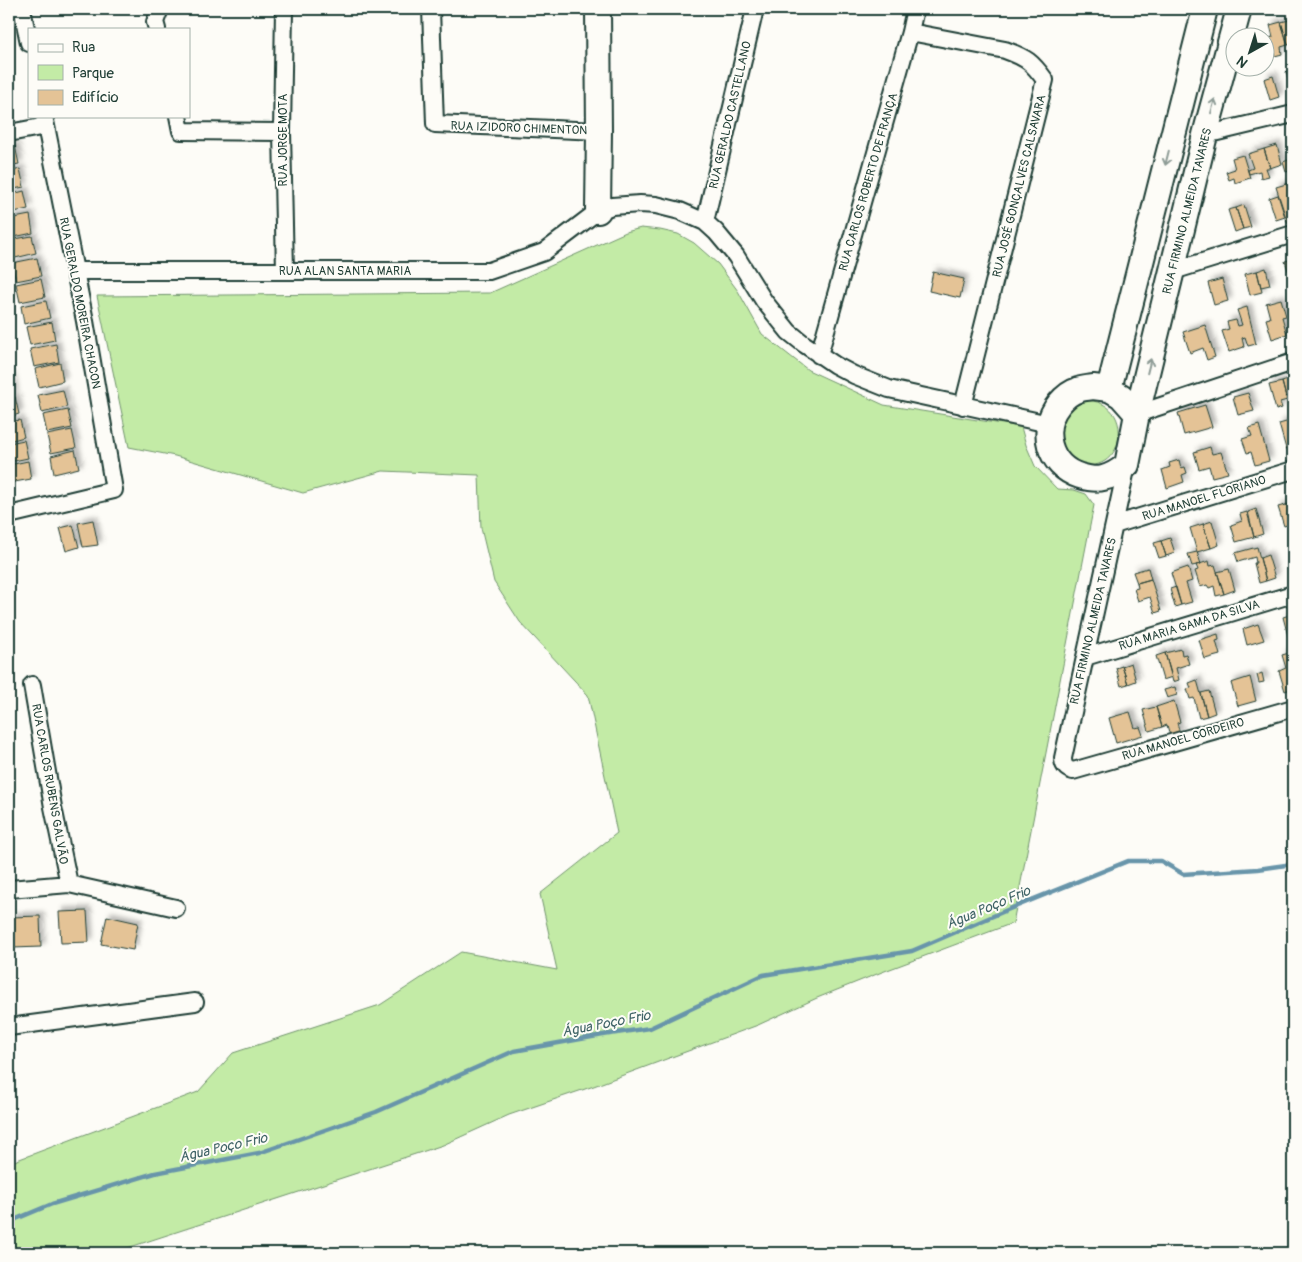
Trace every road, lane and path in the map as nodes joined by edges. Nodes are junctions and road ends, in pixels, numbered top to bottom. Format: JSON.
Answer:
{"nodes":[{"id":1,"x":22,"y":9,"type":"edge"},
{"id":2,"x":160,"y":9,"type":"edge"},
{"id":3,"x":284,"y":9,"type":"edge"},
{"id":4,"x":431,"y":9,"type":"edge"},
{"id":5,"x":598,"y":9,"type":"edge"},
{"id":6,"x":755,"y":9,"type":"edge"},
{"id":7,"x":915,"y":9,"type":"edge"},
{"id":8,"x":1205,"y":9,"type":"edge"},
{"id":9,"x":1239,"y":9,"type":"edge"},
{"id":10,"x":157,"y":28,"type":"edge"},
{"id":11,"x":910,"y":32,"type":"junction"},
{"id":12,"x":28,"y":38,"type":"edge"},
{"id":13,"x":1293,"y":114,"type":"edge"},
{"id":14,"x":178,"y":118,"type":"edge"},
{"id":15,"x":45,"y":121,"type":"edge"},
{"id":16,"x":599,"y":131,"type":"junction"},
{"id":17,"x":282,"y":132,"type":"junction"},
{"id":18,"x":9,"y":133,"type":"edge"},
{"id":19,"x":1205,"y":135,"type":"junction"},
{"id":20,"x":598,"y":211,"type":"junction"},
{"id":21,"x":705,"y":222,"type":"junction"},
{"id":22,"x":1293,"y":234,"type":"edge"},
{"id":23,"x":75,"y":271,"type":"junction"},
{"id":24,"x":285,"y":271,"type":"junction"},
{"id":25,"x":1172,"y":271,"type":"junction"},
{"id":26,"x":819,"y":355,"type":"junction"},
{"id":27,"x":1293,"y":362,"type":"edge"},
{"id":28,"x":1109,"y":389,"type":"junction"},
{"id":29,"x":963,"y":406,"type":"junction"},
{"id":30,"x":1138,"y":414,"type":"junction"},
{"id":31,"x":1049,"y":424,"type":"junction"},
{"id":32,"x":1127,"y":465,"type":"junction"},
{"id":33,"x":1293,"y":470,"type":"edge"},
{"id":34,"x":9,"y":515,"type":"edge"},
{"id":35,"x":1114,"y":525,"type":"junction"},
{"id":36,"x":1293,"y":594,"type":"edge"},
{"id":37,"x":1085,"y":657,"type":"junction"},
{"id":38,"x":32,"y":685,"type":"dead end"},
{"id":39,"x":1293,"y":708,"type":"edge"},
{"id":40,"x":1073,"y":771,"type":"joint"},
{"id":41,"x":69,"y":884,"type":"junction"},
{"id":42,"x":9,"y":889,"type":"edge"},
{"id":43,"x":176,"y":908,"type":"dead end"},
{"id":44,"x":195,"y":1002,"type":"dead end"},
{"id":45,"x":9,"y":1027,"type":"edge"}],
"edges":[{"from":1,"to":12,"type":"street"},
{"from":2,"to":10,"type":"street"},
{"from":3,"to":17,"type":"street","name":"RUA JORGE MOTA"},
{"from":4,"to":16,"type":"street","name":"RUA IZIDORO CHIMENTON"},
{"from":5,"to":16,"type":"street"},
{"from":6,"to":21,"type":"street","name":"RUA GERALDO CASTELLANO"},
{"from":7,"to":11,"type":"street","name":"RUA CARLOS ROBERTO DE FRANÇA"},
{"from":8,"to":28,"type":"street","one_way":true},
{"from":19,"to":9,"type":"street","name":"RUA FIRMINO ALMEIDA TAVARES","one_way":true},
{"from":11,"to":26,"type":"street","name":"RUA CARLOS ROBERTO DE FRANÇA"},
{"from":11,"to":29,"type":"street","name":"RUA JOSÉ GONÇALVES CALSAVARA"},
{"from":13,"to":19,"type":"street"},
{"from":14,"to":17,"type":"street"},
{"from":15,"to":18,"type":"street"},
{"from":15,"to":23,"type":"street","name":"RUA GERALDO MOREIRA CHACON"},
{"from":16,"to":20,"type":"street"},
{"from":17,"to":24,"type":"street","name":"RUA JORGE MOTA"},
{"from":19,"to":25,"type":"street","name":"RUA FIRMINO ALMEIDA TAVARES"},
{"from":20,"to":21,"type":"street"},
{"from":20,"to":24,"type":"street","name":"RUA ALAN SANTA MARIA"},
{"from":21,"to":26,"type":"street"},
{"from":22,"to":25,"type":"street"},
{"from":23,"to":24,"type":"street","name":"RUA ALAN SANTA MARIA"},
{"from":23,"to":34,"type":"street","name":"RUA GERALDO MOREIRA CHACON"},
{"from":30,"to":25,"type":"street","name":"RUA FIRMINO ALMEIDA TAVARES","one_way":true},
{"from":26,"to":29,"type":"street"},
{"from":27,"to":30,"type":"street"},
{"from":28,"to":30,"type":"street"},
{"from":28,"to":31,"type":"street"},
{"from":29,"to":31,"type":"street"},
{"from":30,"to":32,"type":"street","name":"RUA FIRMINO ALMEIDA TAVARES"},
{"from":31,"to":32,"type":"street"},
{"from":32,"to":35,"type":"street","name":"RUA FIRMINO ALMEIDA TAVARES"},
{"from":33,"to":35,"type":"street","name":"RUA MANOEL FLORIANO"},
{"from":35,"to":37,"type":"street","name":"RUA FIRMINO ALMEIDA TAVARES"},
{"from":36,"to":37,"type":"street","name":"RUA MARIA GAMA DA SILVA"},
{"from":37,"to":40,"type":"street","name":"RUA FIRMINO ALMEIDA TAVARES"},
{"from":38,"to":41,"type":"street","name":"RUA CARLOS RUBENS GALVÃO"},
{"from":39,"to":40,"type":"street","name":"RUA MANOEL CORDEIRO"},
{"from":41,"to":42,"type":"street"},
{"from":41,"to":43,"type":"street"},
{"from":44,"to":45,"type":"street"}]}
